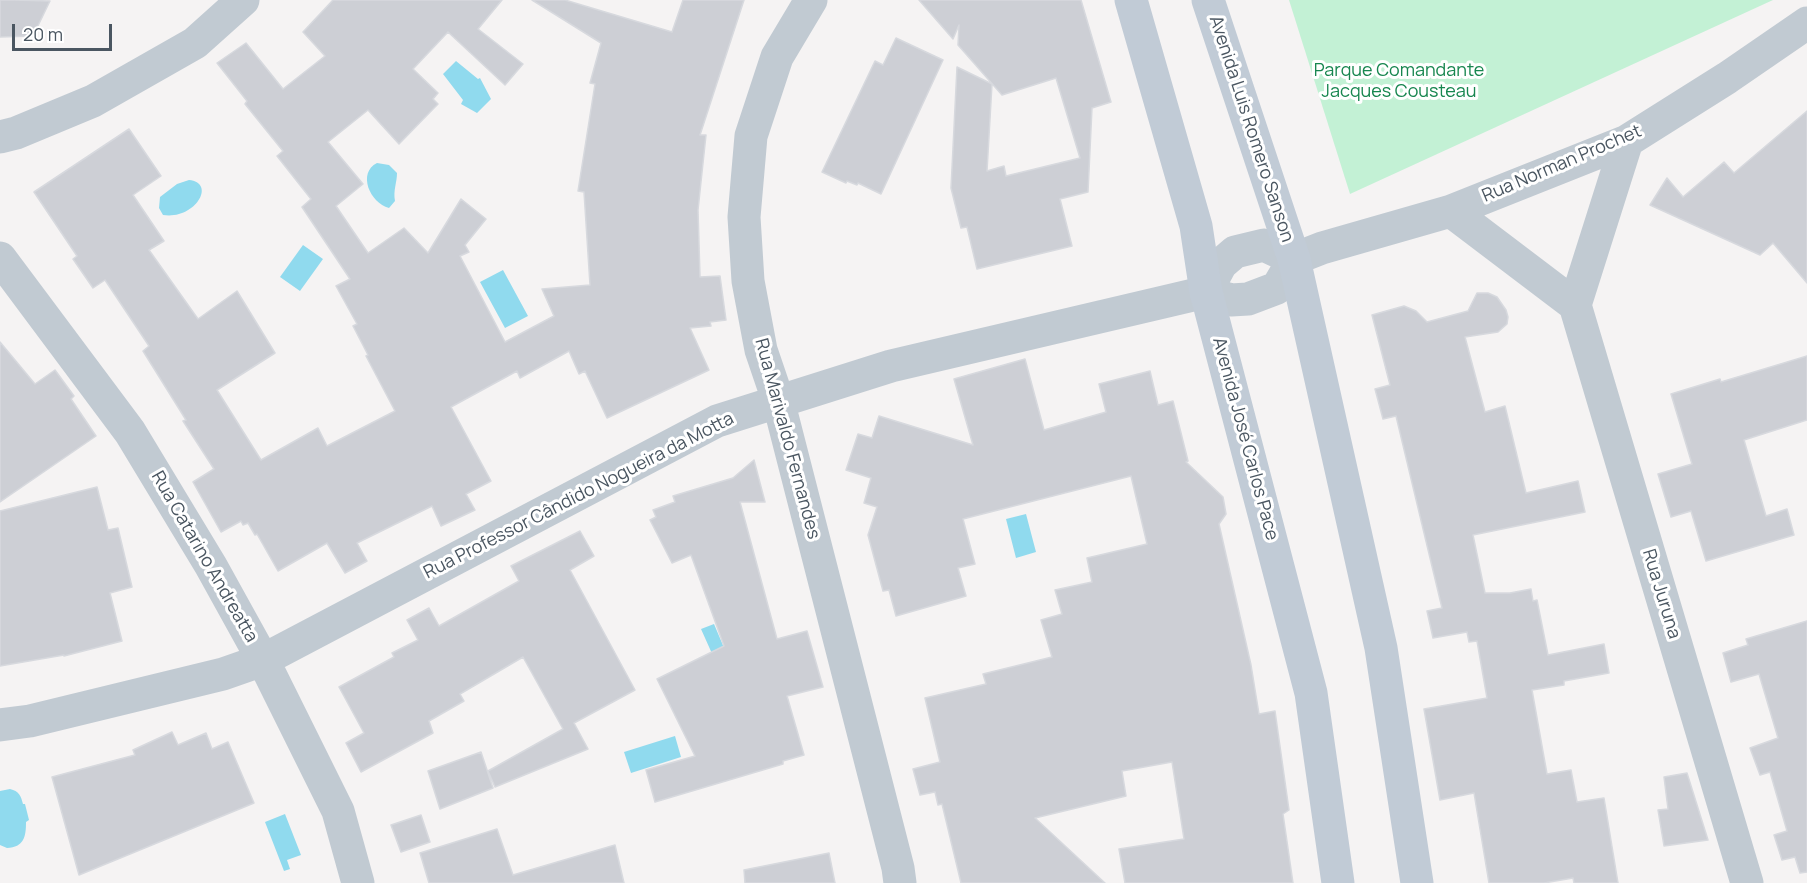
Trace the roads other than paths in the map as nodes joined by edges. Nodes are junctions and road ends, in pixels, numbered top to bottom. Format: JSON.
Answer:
{"nodes":[{"id":1,"x":243,"y":0,"type":"edge"},
{"id":2,"x":811,"y":0,"type":"edge"},
{"id":3,"x":1131,"y":0,"type":"edge"},
{"id":4,"x":1209,"y":0,"type":"edge"},
{"id":5,"x":1807,"y":23,"type":"edge"},
{"id":6,"x":0,"y":137,"type":"edge"},
{"id":7,"x":1627,"y":141,"type":"junction"},
{"id":8,"x":1451,"y":211,"type":"junction"},
{"id":9,"x":0,"y":258,"type":"edge"},
{"id":10,"x":1294,"y":259,"type":"junction"},
{"id":11,"x":1206,"y":292,"type":"junction"},
{"id":12,"x":1575,"y":305,"type":"junction"},
{"id":13,"x":778,"y":400,"type":"junction"},
{"id":14,"x":263,"y":660,"type":"junction"},
{"id":15,"x":0,"y":725,"type":"edge"},
{"id":16,"x":358,"y":883,"type":"edge"},
{"id":17,"x":900,"y":883,"type":"edge"},
{"id":18,"x":1338,"y":883,"type":"edge"},
{"id":19,"x":1417,"y":883,"type":"edge"},
{"id":20,"x":1747,"y":883,"type":"edge"}],
"edges":[{"from":1,"to":6,"type":"street"},
{"from":2,"to":13,"type":"street","name":"Rua Marivaldo Fernandes"},
{"from":3,"to":11,"type":"main road","name":"Avenida José Carlos Pace"},
{"from":4,"to":10,"type":"main road","name":"Avenida Luis Romero Sanson"},
{"from":5,"to":7,"type":"street","name":"Rua Norman Prochet"},
{"from":7,"to":8,"type":"street","name":"Rua Norman Prochet"},
{"from":7,"to":12,"type":"street"},
{"from":8,"to":10,"type":"street","name":"Rua Norman Prochet"},
{"from":8,"to":12,"type":"street"},
{"from":9,"to":14,"type":"street","name":"Rua Catarino Andreatta"},
{"from":10,"to":11,"type":"street"},
{"from":10,"to":11,"type":"street"},
{"from":10,"to":19,"type":"main road"},
{"from":11,"to":13,"type":"street","name":"Rua Professor Cândido Nogueira da Motta"},
{"from":11,"to":18,"type":"main road","name":"Avenida José Carlos Pace"},
{"from":12,"to":20,"type":"street","name":"Rua Juruna"},
{"from":13,"to":14,"type":"street","name":"Rua Professor Cândido Nogueira da Motta"},
{"from":13,"to":17,"type":"street","name":"Rua Marivaldo Fernandes"},
{"from":14,"to":15,"type":"street","name":"Rua Professor Cândido Nogueira da Motta"},
{"from":14,"to":16,"type":"street","name":"Rua Catarino Andreatta"}]}
